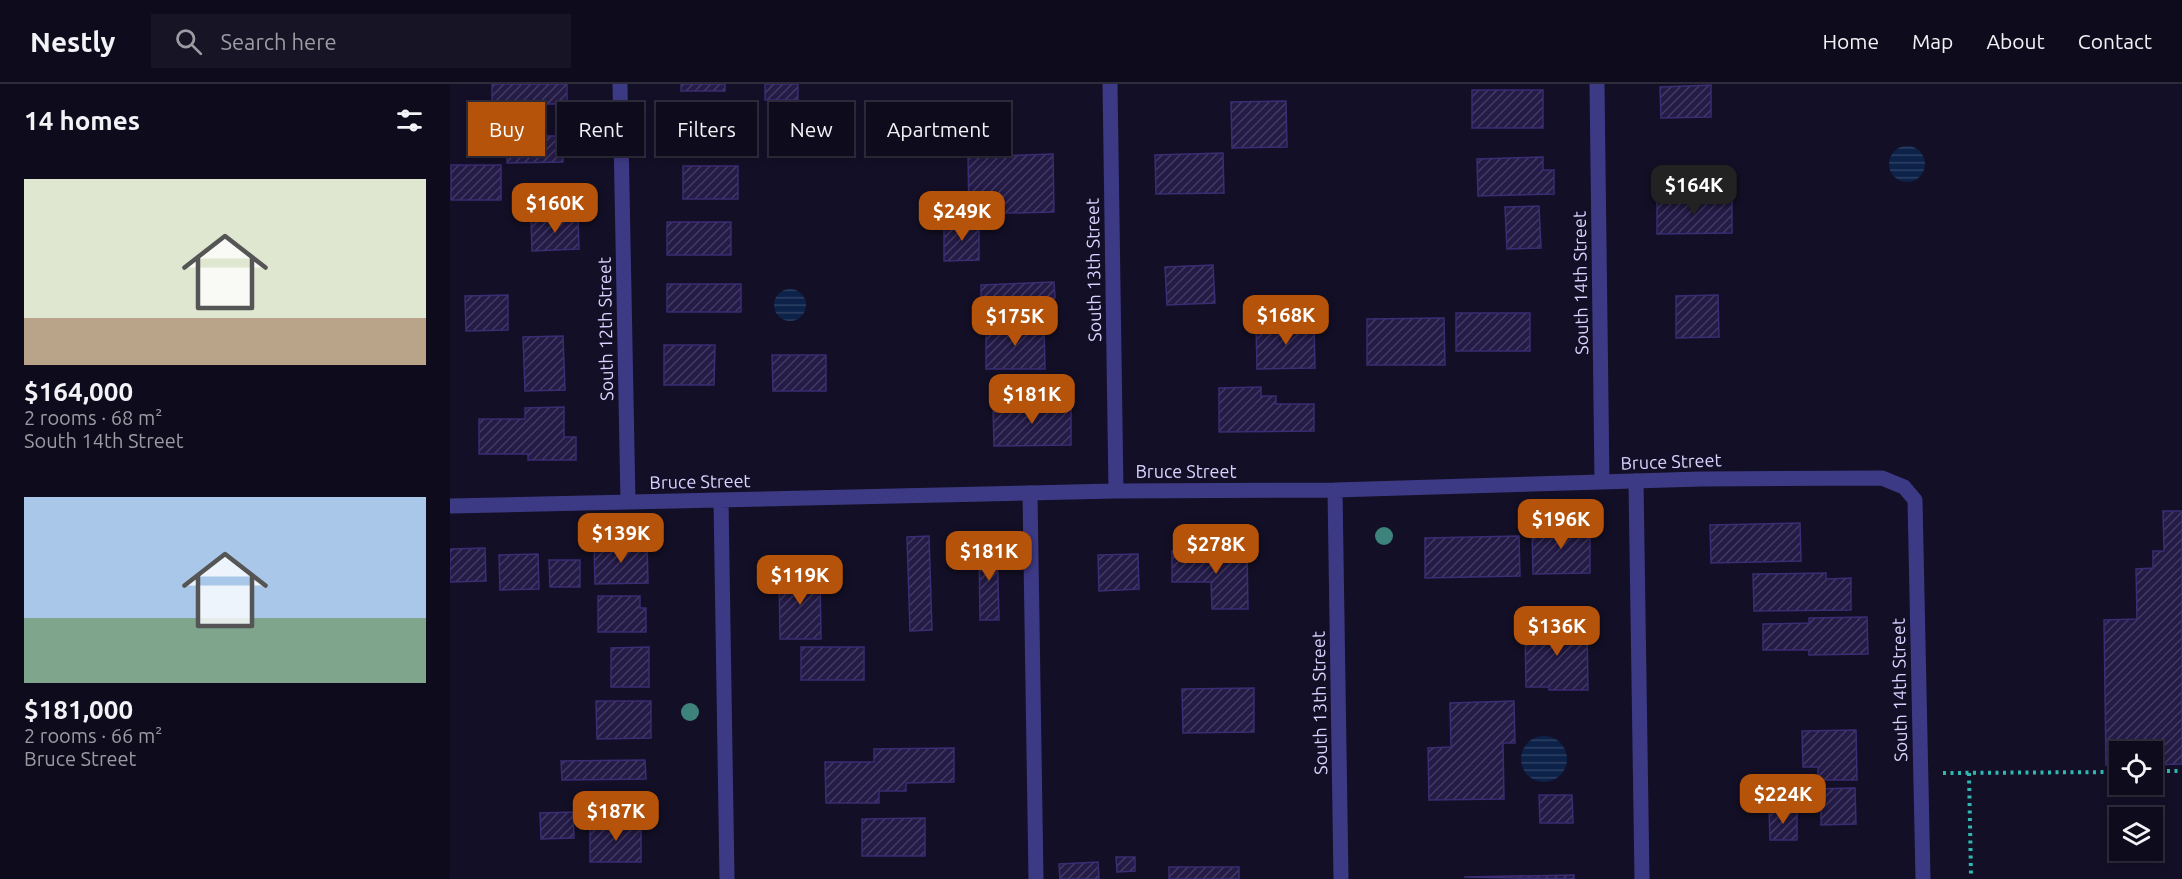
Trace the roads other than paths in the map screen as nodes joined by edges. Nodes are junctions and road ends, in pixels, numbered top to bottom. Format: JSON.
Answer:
{"nodes":[{"id":1,"x":620,"y":84,"type":"edge"},
{"id":2,"x":1110,"y":84,"type":"edge"},
{"id":3,"x":1597,"y":84,"type":"edge"},
{"id":4,"x":1636,"y":481,"type":"junction"},
{"id":5,"x":1602,"y":482,"type":"junction"},
{"id":6,"x":1335,"y":490,"type":"junction"},
{"id":7,"x":1116,"y":491,"type":"junction"},
{"id":8,"x":1030,"y":493,"type":"junction"},
{"id":9,"x":721,"y":500,"type":"junction"},
{"id":10,"x":1914,"y":500,"type":"joint"},
{"id":11,"x":628,"y":502,"type":"junction"},
{"id":12,"x":450,"y":506,"type":"edge"},
{"id":13,"x":727,"y":879,"type":"edge"},
{"id":14,"x":1036,"y":879,"type":"edge"},
{"id":15,"x":1341,"y":879,"type":"edge"},
{"id":16,"x":1642,"y":879,"type":"edge"},
{"id":17,"x":1923,"y":879,"type":"edge"}],
"edges":[{"from":1,"to":11,"type":"street","name":"South 12th Street"},
{"from":2,"to":7,"type":"street","name":"South 13th Street"},
{"from":3,"to":5,"type":"street","name":"South 14th Street"},
{"from":4,"to":5,"type":"street","name":"Bruce Street"},
{"from":4,"to":10,"type":"street","name":"Bruce Street"},
{"from":4,"to":16,"type":"street"},
{"from":5,"to":6,"type":"street","name":"Bruce Street"},
{"from":6,"to":7,"type":"street","name":"Bruce Street"},
{"from":6,"to":15,"type":"street","name":"South 13th Street"},
{"from":7,"to":8,"type":"street","name":"Bruce Street"},
{"from":8,"to":9,"type":"street","name":"Bruce Street"},
{"from":8,"to":14,"type":"street"},
{"from":9,"to":11,"type":"street","name":"Bruce Street"},
{"from":9,"to":13,"type":"street"},
{"from":10,"to":17,"type":"street","name":"South 14th Street"},
{"from":11,"to":12,"type":"street","name":"Bruce Street"}]}
